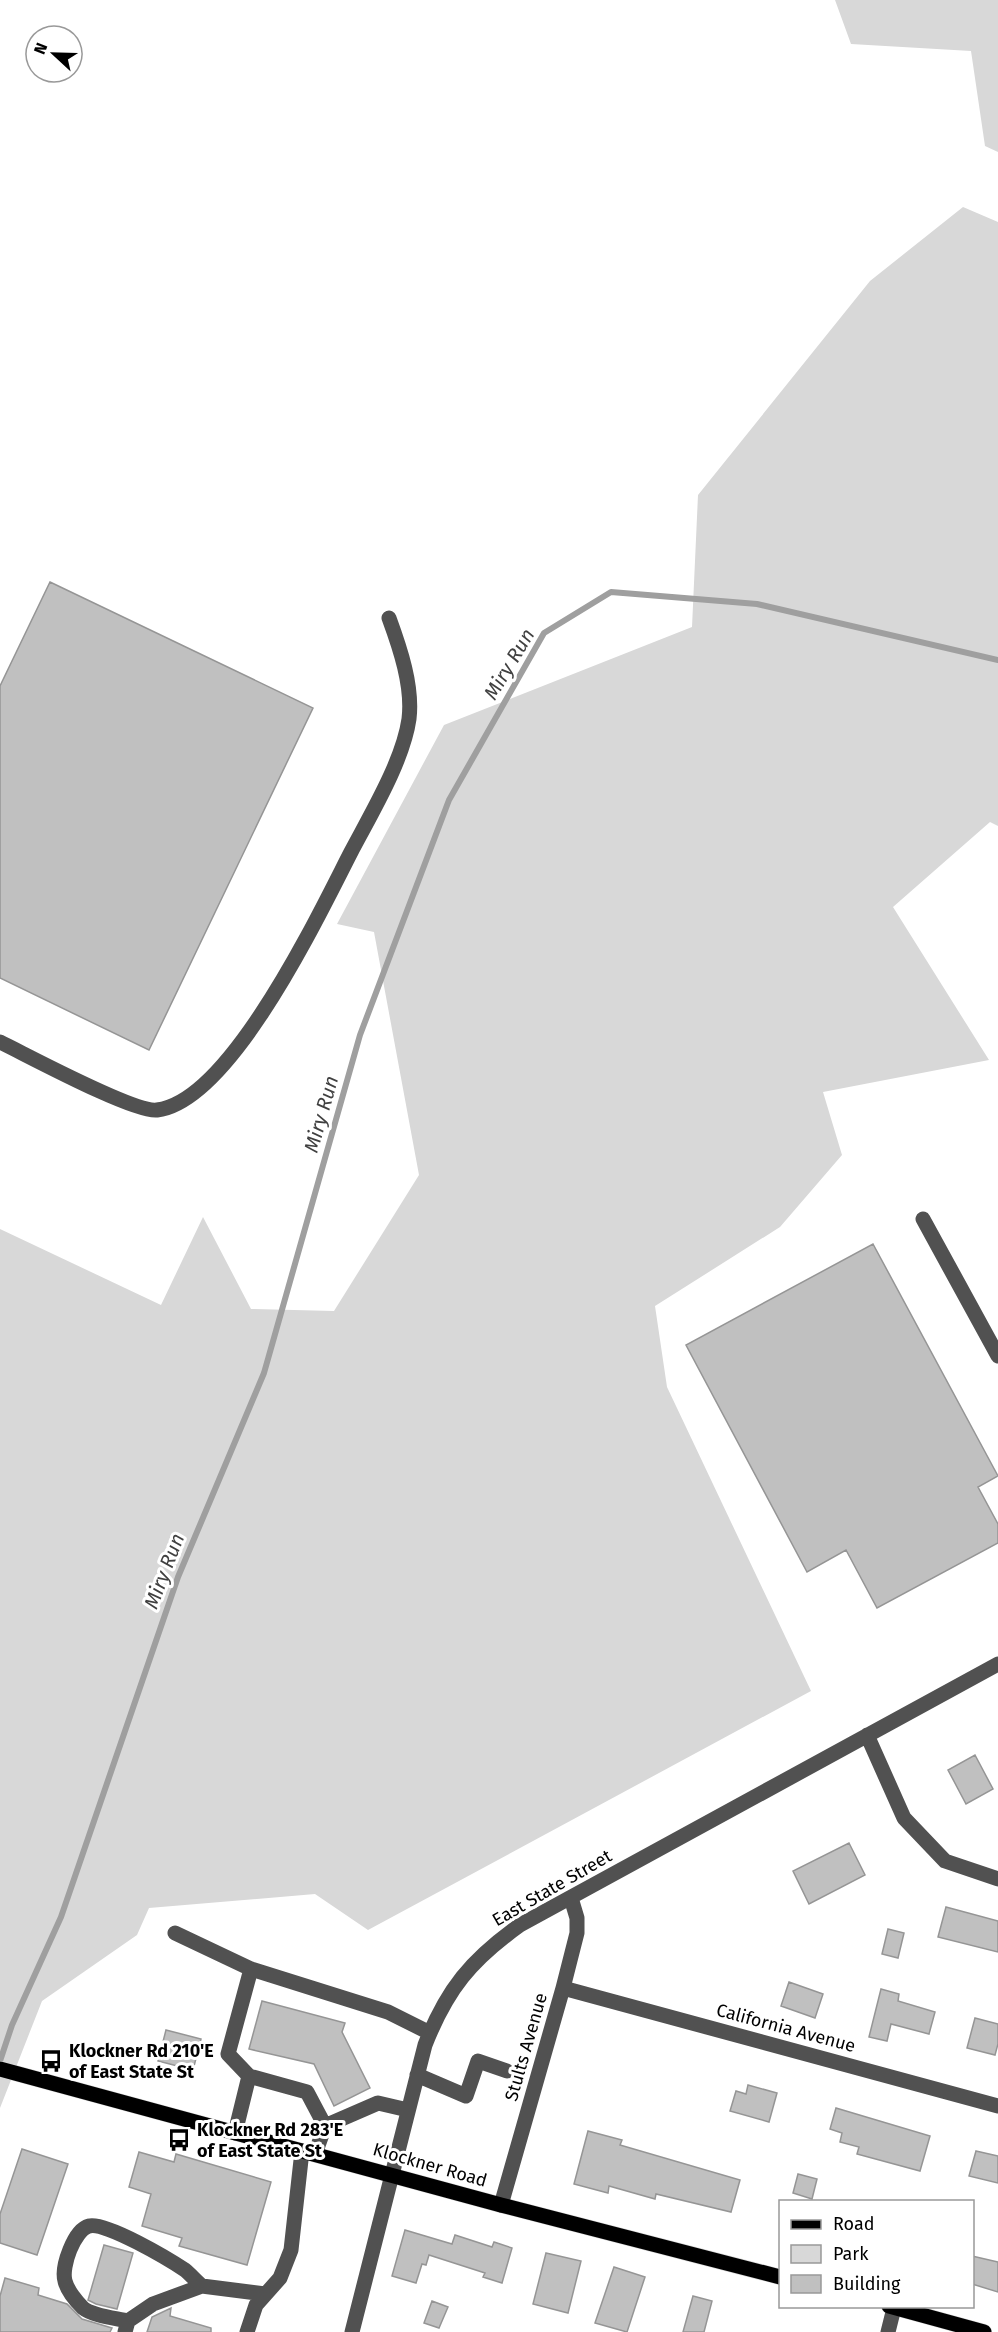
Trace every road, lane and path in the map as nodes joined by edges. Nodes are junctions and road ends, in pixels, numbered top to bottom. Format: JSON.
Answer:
{"nodes":[{"id":1,"x":389,"y":618,"type":"dead end"},
{"id":2,"x":0,"y":1042,"type":"edge"},
{"id":3,"x":923,"y":1220,"type":"dead end"},
{"id":4,"x":998,"y":1356,"type":"edge"},
{"id":5,"x":998,"y":1664,"type":"edge"},
{"id":6,"x":867,"y":1735,"type":"junction"},
{"id":7,"x":998,"y":1878,"type":"edge"},
{"id":8,"x":571,"y":1898,"type":"junction"},
{"id":9,"x":175,"y":1933,"type":"dead end"},
{"id":10,"x":251,"y":1969,"type":"junction"},
{"id":11,"x":563,"y":1989,"type":"junction"},
{"id":12,"x":430,"y":2032,"type":"junction"},
{"id":13,"x":0,"y":2069,"type":"edge"},
{"id":14,"x":507,"y":2071,"type":"dead end"},
{"id":15,"x":417,"y":2074,"type":"junction"},
{"id":16,"x":249,"y":2076,"type":"junction"},
{"id":17,"x":998,"y":2106,"type":"edge"},
{"id":18,"x":408,"y":2110,"type":"junction"},
{"id":19,"x":325,"y":2126,"type":"junction"},
{"id":20,"x":235,"y":2133,"type":"junction"},
{"id":21,"x":309,"y":2153,"type":"junction"},
{"id":22,"x":391,"y":2175,"type":"junction"},
{"id":23,"x":501,"y":2205,"type":"junction"},
{"id":24,"x":779,"y":2277,"type":"edge"},
{"id":25,"x":202,"y":2286,"type":"junction"},
{"id":26,"x":265,"y":2294,"type":"junction"},
{"id":27,"x":892,"y":2308,"type":"edge"},
{"id":28,"x":896,"y":2308,"type":"edge"},
{"id":29,"x":126,"y":2326,"type":"edge"},
{"id":30,"x":247,"y":2332,"type":"edge"},
{"id":31,"x":352,"y":2332,"type":"edge"},
{"id":32,"x":888,"y":2332,"type":"edge"},
{"id":33,"x":984,"y":2332,"type":"edge"}],
"edges":[{"from":1,"to":2,"type":"street"},
{"from":3,"to":4,"type":"street"},
{"from":5,"to":6,"type":"street","name":"East State Street"},
{"from":6,"to":7,"type":"street"},
{"from":6,"to":8,"type":"street","name":"East State Street"},
{"from":8,"to":11,"type":"street","name":"Stults Avenue"},
{"from":8,"to":12,"type":"street","name":"East State Street"},
{"from":9,"to":10,"type":"street"},
{"from":10,"to":12,"type":"street"},
{"from":10,"to":16,"type":"street"},
{"from":11,"to":17,"type":"street","name":"California Avenue"},
{"from":11,"to":23,"type":"street","name":"Stults Avenue"},
{"from":12,"to":15,"type":"street","name":"East State Street"},
{"from":13,"to":20,"type":"main road","name":"Klockner Road"},
{"from":14,"to":15,"type":"street"},
{"from":15,"to":18,"type":"street","name":"East State Street"},
{"from":16,"to":19,"type":"street"},
{"from":16,"to":20,"type":"street"},
{"from":18,"to":19,"type":"street"},
{"from":18,"to":22,"type":"street","name":"East State Street"},
{"from":19,"to":21,"type":"street"},
{"from":20,"to":21,"type":"main road","name":"Klockner Road"},
{"from":21,"to":22,"type":"main road","name":"Klockner Road"},
{"from":21,"to":26,"type":"street"},
{"from":22,"to":23,"type":"main road","name":"Klockner Road"},
{"from":22,"to":31,"type":"street","name":"East State Street"},
{"from":23,"to":24,"type":"main road","name":"Klockner Road"},
{"from":25,"to":26,"type":"street"},
{"from":25,"to":29,"type":"street"},
{"from":25,"to":29,"type":"street"},
{"from":26,"to":30,"type":"street"},
{"from":27,"to":32,"type":"street"},
{"from":28,"to":33,"type":"main road"}]}
